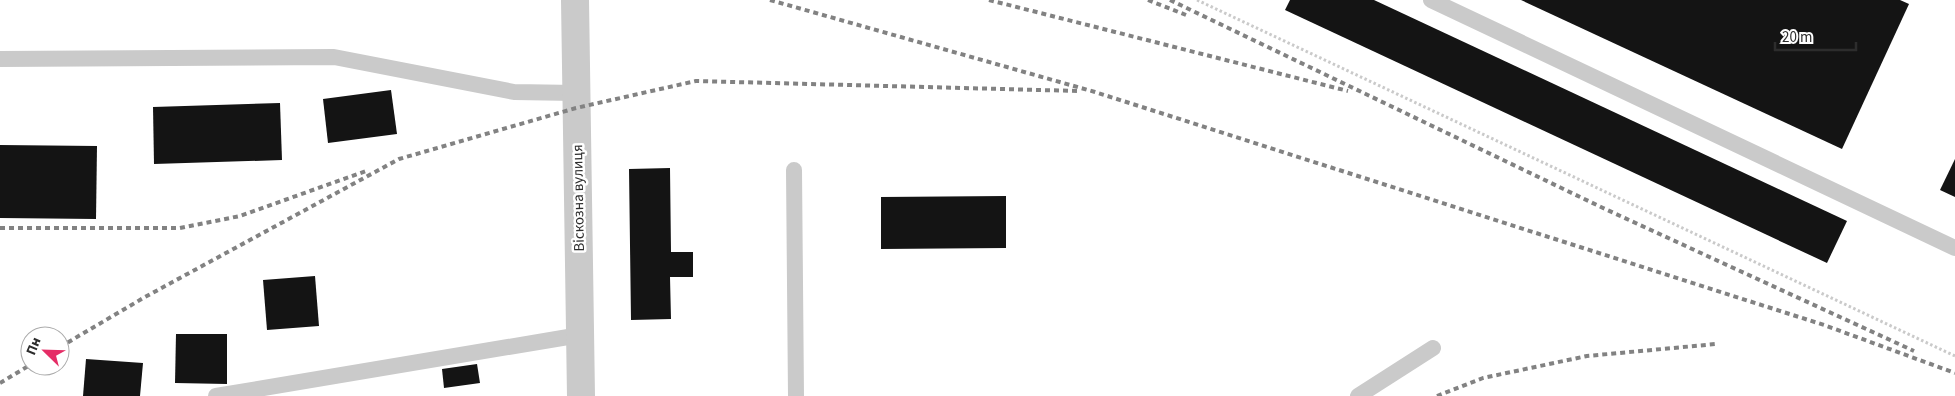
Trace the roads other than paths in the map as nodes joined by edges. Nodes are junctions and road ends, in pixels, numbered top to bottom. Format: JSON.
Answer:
{"nodes":[{"id":1,"x":575,"y":0,"type":"edge"},
{"id":2,"x":1431,"y":0,"type":"edge"},
{"id":3,"x":0,"y":59,"type":"edge"},
{"id":4,"x":576,"y":93,"type":"junction"},
{"id":5,"x":794,"y":170,"type":"dead end"},
{"id":6,"x":1955,"y":248,"type":"edge"},
{"id":7,"x":580,"y":335,"type":"junction"},
{"id":8,"x":1434,"y":348,"type":"dead end"},
{"id":9,"x":216,"y":396,"type":"edge"},
{"id":10,"x":581,"y":396,"type":"edge"},
{"id":11,"x":796,"y":396,"type":"edge"},
{"id":12,"x":1358,"y":396,"type":"edge"}],
"edges":[{"from":1,"to":4,"type":"street","name":"Віскозна вулиця"},
{"from":2,"to":6,"type":"lane"},
{"from":3,"to":4,"type":"lane"},
{"from":4,"to":7,"type":"street","name":"Віскозна вулиця"},
{"from":5,"to":11,"type":"lane"},
{"from":7,"to":9,"type":"lane"},
{"from":7,"to":10,"type":"street","name":"Віскозна вулиця"},
{"from":8,"to":12,"type":"lane"}]}
